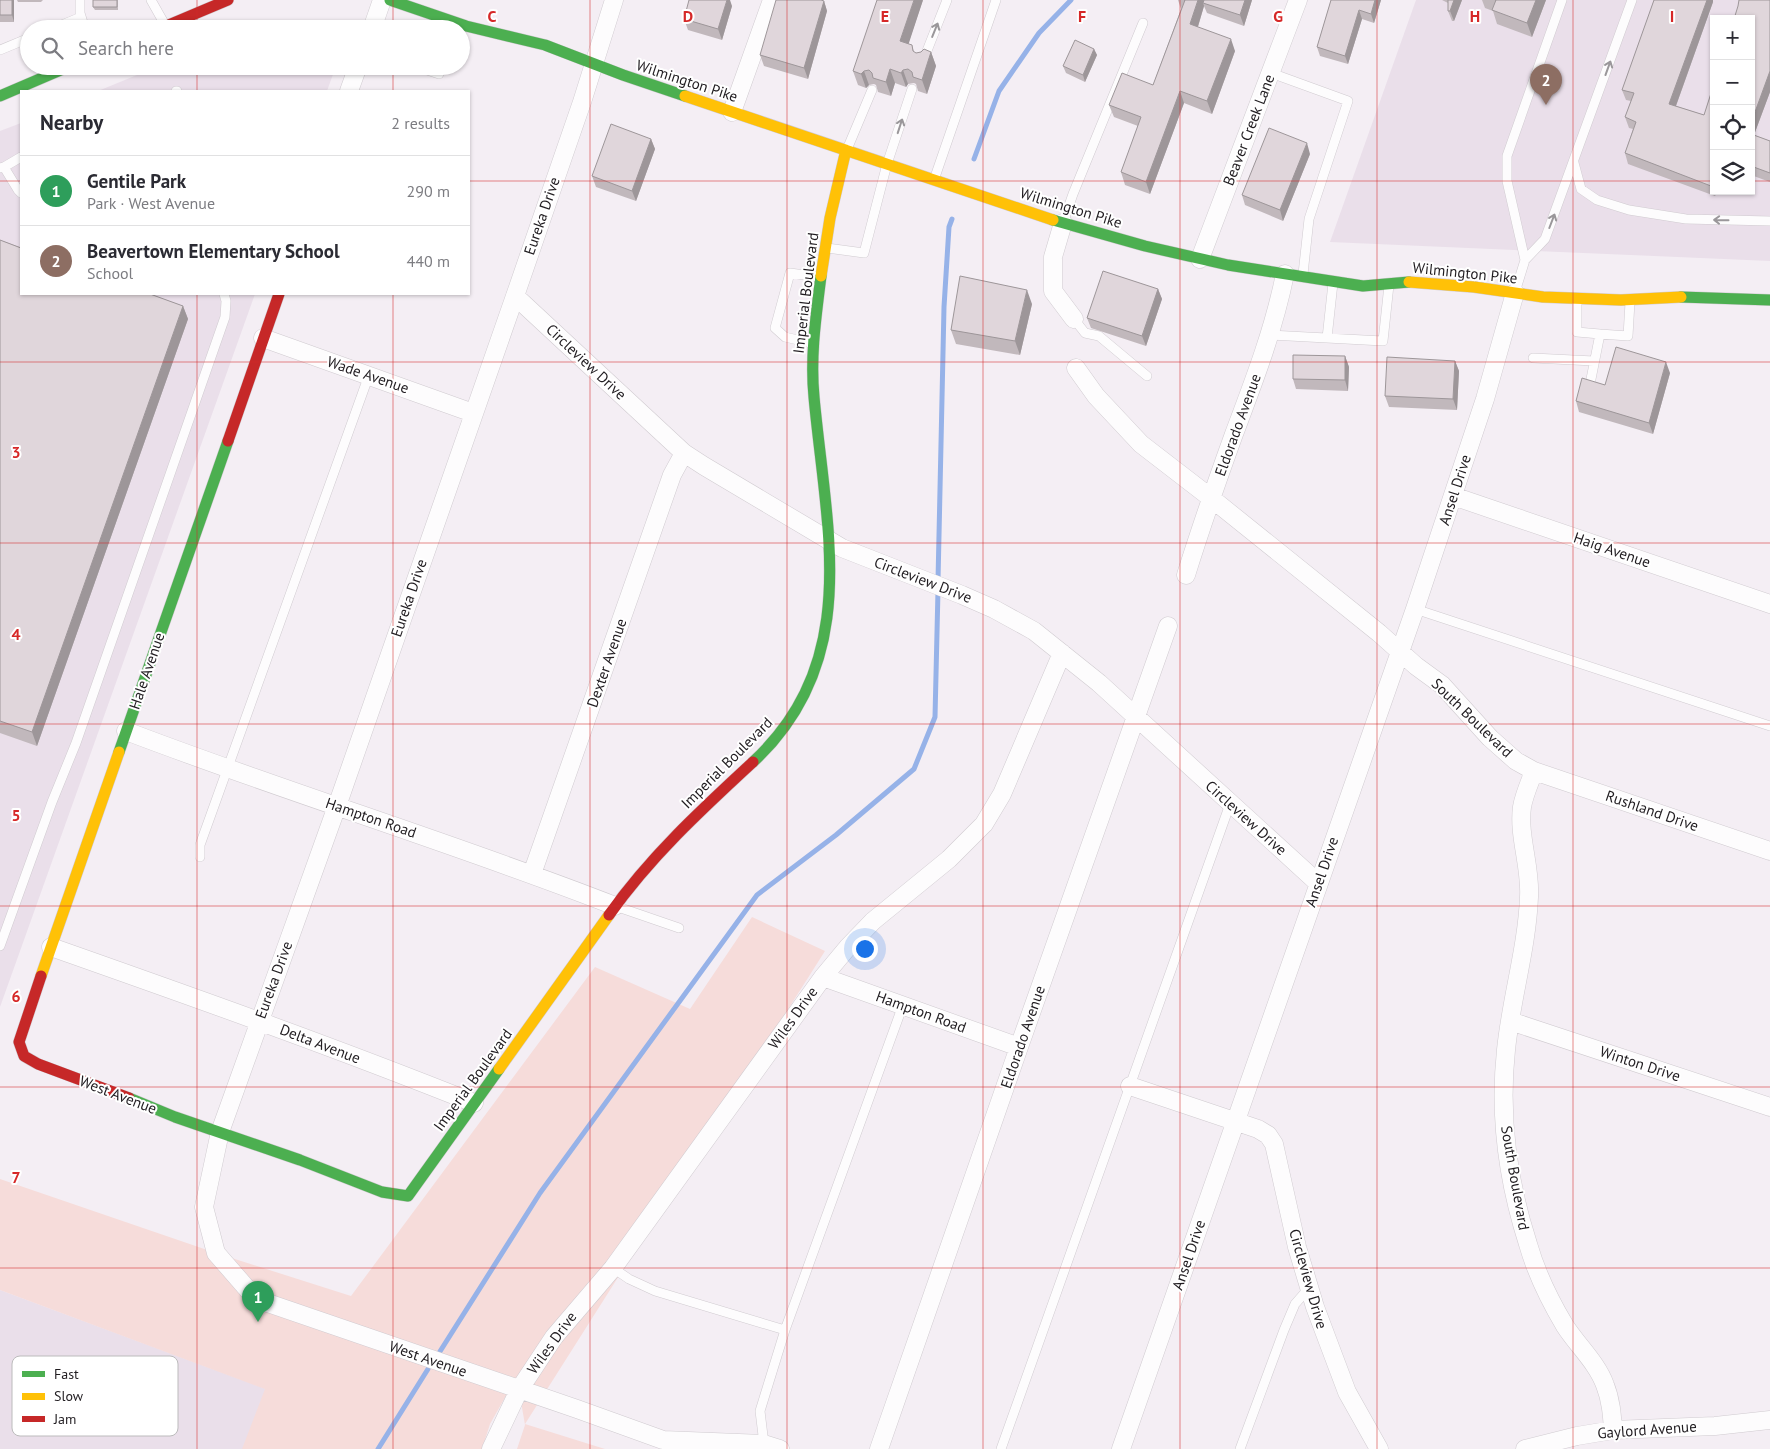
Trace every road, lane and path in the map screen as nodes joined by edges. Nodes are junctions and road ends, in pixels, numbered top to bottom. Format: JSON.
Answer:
{"nodes":[{"id":1,"x":80,"y":0,"type":"edge"},
{"id":2,"x":151,"y":0,"type":"edge"},
{"id":3,"x":228,"y":0,"type":"edge"},
{"id":4,"x":382,"y":0,"type":"edge"},
{"id":5,"x":390,"y":0,"type":"edge"},
{"id":6,"x":614,"y":0,"type":"edge"},
{"id":7,"x":772,"y":0,"type":"edge"},
{"id":8,"x":947,"y":0,"type":"edge"},
{"id":9,"x":996,"y":0,"type":"edge"},
{"id":10,"x":1298,"y":0,"type":"edge"},
{"id":11,"x":1562,"y":0,"type":"edge"},
{"id":12,"x":1632,"y":0,"type":"edge"},
{"id":13,"x":188,"y":7,"type":"dead end"},
{"id":14,"x":81,"y":16,"type":"junction"},
{"id":15,"x":72,"y":20,"type":"edge"},
{"id":16,"x":83,"y":20,"type":"edge"},
{"id":17,"x":159,"y":20,"type":"edge"},
{"id":18,"x":180,"y":20,"type":"joint"},
{"id":19,"x":375,"y":20,"type":"edge"},
{"id":20,"x":439,"y":20,"type":"edge"},
{"id":21,"x":1143,"y":23,"type":"dead end"},
{"id":22,"x":470,"y":31,"type":"edge"},
{"id":23,"x":20,"y":42,"type":"edge"},
{"id":24,"x":0,"y":50,"type":"edge"},
{"id":25,"x":922,"y":61,"type":"edge"},
{"id":26,"x":594,"y":63,"type":"junction"},
{"id":27,"x":1271,"y":73,"type":"junction"},
{"id":28,"x":49,"y":75,"type":"edge"},
{"id":29,"x":355,"y":75,"type":"edge"},
{"id":30,"x":912,"y":89,"type":"edge"},
{"id":31,"x":349,"y":90,"type":"edge"},
{"id":32,"x":872,"y":90,"type":"edge"},
{"id":33,"x":0,"y":96,"type":"edge"},
{"id":34,"x":732,"y":112,"type":"junction"},
{"id":35,"x":846,"y":150,"type":"junction"},
{"id":36,"x":20,"y":158,"type":"edge"},
{"id":37,"x":1574,"y":163,"type":"junction"},
{"id":38,"x":887,"y":164,"type":"junction"},
{"id":39,"x":2,"y":167,"type":"edge"},
{"id":40,"x":934,"y":180,"type":"junction"},
{"id":41,"x":20,"y":192,"type":"edge"},
{"id":42,"x":1770,"y":221,"type":"edge"},
{"id":43,"x":1063,"y":223,"type":"junction"},
{"id":44,"x":826,"y":248,"type":"junction"},
{"id":45,"x":1200,"y":259,"type":"junction"},
{"id":46,"x":1525,"y":260,"type":"junction"},
{"id":47,"x":1294,"y":275,"type":"junction"},
{"id":48,"x":822,"y":278,"type":"junction"},
{"id":49,"x":1334,"y":280,"type":"junction"},
{"id":50,"x":1389,"y":284,"type":"junction"},
{"id":51,"x":1515,"y":293,"type":"junction"},
{"id":52,"x":224,"y":295,"type":"edge"},
{"id":53,"x":279,"y":295,"type":"edge"},
{"id":54,"x":515,"y":296,"type":"junction"},
{"id":55,"x":1577,"y":298,"type":"junction"},
{"id":56,"x":1631,"y":299,"type":"junction"},
{"id":57,"x":1770,"y":300,"type":"edge"},
{"id":58,"x":1074,"y":319,"type":"joint"},
{"id":59,"x":1600,"y":334,"type":"junction"},
{"id":60,"x":1270,"y":335,"type":"junction"},
{"id":61,"x":263,"y":338,"type":"junction"},
{"id":62,"x":1327,"y":338,"type":"junction"},
{"id":63,"x":813,"y":344,"type":"junction"},
{"id":64,"x":1533,"y":358,"type":"dead end"},
{"id":65,"x":1594,"y":361,"type":"junction"},
{"id":66,"x":1076,"y":368,"type":"dead end"},
{"id":67,"x":369,"y":375,"type":"junction"},
{"id":68,"x":1147,"y":376,"type":"dead end"},
{"id":69,"x":1591,"y":379,"type":"edge"},
{"id":70,"x":473,"y":413,"type":"junction"},
{"id":71,"x":684,"y":453,"type":"junction"},
{"id":72,"x":1453,"y":496,"type":"junction"},
{"id":73,"x":1211,"y":498,"type":"junction"},
{"id":74,"x":829,"y":540,"type":"junction"},
{"id":75,"x":1186,"y":575,"type":"dead end"},
{"id":76,"x":1770,"y":604,"type":"edge"},
{"id":77,"x":1415,"y":609,"type":"junction"},
{"id":78,"x":1168,"y":626,"type":"dead end"},
{"id":79,"x":1400,"y":651,"type":"junction"},
{"id":80,"x":1062,"y":654,"type":"junction"},
{"id":81,"x":1136,"y":717,"type":"junction"},
{"id":82,"x":1770,"y":726,"type":"edge"},
{"id":83,"x":126,"y":731,"type":"junction"},
{"id":84,"x":228,"y":768,"type":"junction"},
{"id":85,"x":1534,"y":771,"type":"junction"},
{"id":86,"x":1230,"y":804,"type":"junction"},
{"id":87,"x":337,"y":806,"type":"junction"},
{"id":88,"x":1770,"y":851,"type":"edge"},
{"id":89,"x":200,"y":856,"type":"dead end"},
{"id":90,"x":532,"y":874,"type":"junction"},
{"id":91,"x":1318,"y":883,"type":"junction"},
{"id":92,"x":615,"y":906,"type":"junction"},
{"id":93,"x":680,"y":928,"type":"dead end"},
{"id":94,"x":0,"y":946,"type":"edge"},
{"id":95,"x":51,"y":947,"type":"junction"},
{"id":96,"x":823,"y":977,"type":"junction"},
{"id":97,"x":903,"y":1005,"type":"junction"},
{"id":98,"x":259,"y":1020,"type":"junction"},
{"id":99,"x":1510,"y":1021,"type":"junction"},
{"id":100,"x":1019,"y":1047,"type":"junction"},
{"id":101,"x":21,"y":1050,"type":"joint"},
{"id":102,"x":1130,"y":1086,"type":"junction"},
{"id":103,"x":474,"y":1104,"type":"junction"},
{"id":104,"x":1770,"y":1107,"type":"edge"},
{"id":105,"x":1236,"y":1122,"type":"junction"},
{"id":106,"x":220,"y":1132,"type":"junction"},
{"id":107,"x":408,"y":1196,"type":"joint"},
{"id":108,"x":613,"y":1268,"type":"junction"},
{"id":109,"x":1309,"y":1288,"type":"junction"},
{"id":110,"x":785,"y":1330,"type":"junction"},
{"id":111,"x":519,"y":1390,"type":"junction"},
{"id":112,"x":1770,"y":1420,"type":"edge"},
{"id":113,"x":1614,"y":1430,"type":"junction"},
{"id":114,"x":772,"y":1446,"type":"edge"},
{"id":115,"x":491,"y":1449,"type":"edge"},
{"id":116,"x":879,"y":1449,"type":"edge"},
{"id":117,"x":1001,"y":1449,"type":"edge"},
{"id":118,"x":1121,"y":1449,"type":"edge"},
{"id":119,"x":1240,"y":1449,"type":"edge"},
{"id":120,"x":1379,"y":1449,"type":"edge"},
{"id":121,"x":1525,"y":1449,"type":"edge"}],
"edges":[{"from":1,"to":14,"type":"lane"},
{"from":2,"to":17,"type":"lane"},
{"from":3,"to":18,"type":"street"},
{"from":4,"to":19,"type":"street"},
{"from":5,"to":20,"type":"street","name":"Wilmington Pike"},
{"from":6,"to":26,"type":"street","name":"Eureka Drive"},
{"from":7,"to":34,"type":"street"},
{"from":25,"to":8,"type":"lane","one_way":true},
{"from":9,"to":40,"type":"lane"},
{"from":10,"to":27,"type":"street","name":"Beaver Creek Lane"},
{"from":11,"to":46,"type":"lane"},
{"from":37,"to":12,"type":"lane","one_way":true},
{"from":13,"to":18,"type":"street"},
{"from":14,"to":15,"type":"lane"},
{"from":14,"to":16,"type":"lane"},
{"from":21,"to":43,"type":"lane"},
{"from":22,"to":26,"type":"street","name":"Wilmington Pike"},
{"from":23,"to":24,"type":"lane"},
{"from":26,"to":34,"type":"street","name":"Wilmington Pike"},
{"from":26,"to":54,"type":"street","name":"Eureka Drive"},
{"from":27,"to":45,"type":"street","name":"Beaver Creek Lane"},
{"from":27,"to":47,"type":"lane"},
{"from":28,"to":33,"type":"street"},
{"from":29,"to":31,"type":"street"},
{"from":38,"to":30,"type":"lane","one_way":true},
{"from":32,"to":35,"type":"lane"},
{"from":34,"to":35,"type":"street","name":"Wilmington Pike"},
{"from":35,"to":38,"type":"street","name":"Wilmington Pike"},
{"from":35,"to":44,"type":"street","name":"Imperial Boulevard"},
{"from":36,"to":39,"type":"lane"},
{"from":42,"to":37,"type":"lane","one_way":true},
{"from":46,"to":37,"type":"lane","one_way":true},
{"from":38,"to":40,"type":"street","name":"Wilmington Pike"},
{"from":38,"to":44,"type":"lane"},
{"from":39,"to":41,"type":"lane"},
{"from":40,"to":43,"type":"street","name":"Wilmington Pike"},
{"from":43,"to":45,"type":"street","name":"Wilmington Pike"},
{"from":43,"to":58,"type":"street"},
{"from":44,"to":48,"type":"street","name":"Imperial Boulevard"},
{"from":45,"to":47,"type":"street","name":"Wilmington Pike"},
{"from":46,"to":51,"type":"lane"},
{"from":47,"to":49,"type":"street","name":"Wilmington Pike"},
{"from":47,"to":60,"type":"street","name":"Eldorado Avenue"},
{"from":48,"to":63,"type":"street","name":"Imperial Boulevard"},
{"from":48,"to":63,"type":"lane"},
{"from":49,"to":50,"type":"street","name":"Wilmington Pike"},
{"from":49,"to":62,"type":"lane"},
{"from":50,"to":51,"type":"street","name":"Wilmington Pike"},
{"from":50,"to":62,"type":"lane"},
{"from":51,"to":55,"type":"street","name":"Wilmington Pike"},
{"from":51,"to":72,"type":"street","name":"Ansel Drive"},
{"from":52,"to":94,"type":"lane"},
{"from":53,"to":61,"type":"street","name":"Hale Avenue"},
{"from":54,"to":70,"type":"street","name":"Eureka Drive"},
{"from":54,"to":71,"type":"street","name":"Circleview Drive"},
{"from":55,"to":56,"type":"street","name":"Wilmington Pike"},
{"from":55,"to":59,"type":"lane"},
{"from":56,"to":57,"type":"street","name":"Wilmington Pike"},
{"from":56,"to":59,"type":"lane"},
{"from":58,"to":68,"type":"lane"},
{"from":59,"to":65,"type":"lane"},
{"from":60,"to":62,"type":"lane"},
{"from":60,"to":73,"type":"street","name":"Eldorado Avenue"},
{"from":61,"to":67,"type":"street","name":"Wade Avenue"},
{"from":61,"to":83,"type":"street","name":"Hale Avenue"},
{"from":63,"to":74,"type":"street","name":"Imperial Boulevard"},
{"from":64,"to":65,"type":"lane"},
{"from":65,"to":69,"type":"lane"},
{"from":66,"to":73,"type":"street","name":"South Boulevard"},
{"from":67,"to":70,"type":"street","name":"Wade Avenue"},
{"from":67,"to":84,"type":"lane"},
{"from":70,"to":87,"type":"street","name":"Eureka Drive"},
{"from":71,"to":74,"type":"street","name":"Circleview Drive"},
{"from":71,"to":90,"type":"street","name":"Dexter Avenue"},
{"from":72,"to":76,"type":"street","name":"Haig Avenue"},
{"from":72,"to":77,"type":"street","name":"Ansel Drive"},
{"from":73,"to":75,"type":"street","name":"Eldorado Avenue"},
{"from":73,"to":79,"type":"street","name":"South Boulevard"},
{"from":74,"to":80,"type":"street","name":"Circleview Drive"},
{"from":74,"to":92,"type":"street","name":"Imperial Boulevard"},
{"from":77,"to":79,"type":"street","name":"Ansel Drive"},
{"from":77,"to":82,"type":"lane"},
{"from":78,"to":81,"type":"street","name":"Eldorado Avenue"},
{"from":79,"to":85,"type":"street","name":"South Boulevard"},
{"from":79,"to":91,"type":"street","name":"Ansel Drive"},
{"from":80,"to":81,"type":"street","name":"Circleview Drive"},
{"from":80,"to":96,"type":"street","name":"Wiles Drive"},
{"from":81,"to":86,"type":"street","name":"Circleview Drive"},
{"from":81,"to":100,"type":"street","name":"Eldorado Avenue"},
{"from":83,"to":84,"type":"street","name":"Hampton Road"},
{"from":83,"to":95,"type":"street","name":"Hale Avenue"},
{"from":84,"to":87,"type":"street","name":"Hampton Road"},
{"from":84,"to":89,"type":"lane"},
{"from":85,"to":88,"type":"street","name":"Rushland Drive"},
{"from":85,"to":99,"type":"street","name":"South Boulevard"},
{"from":86,"to":91,"type":"street","name":"Circleview Drive"},
{"from":86,"to":102,"type":"lane"},
{"from":87,"to":90,"type":"street","name":"Hampton Road"},
{"from":87,"to":98,"type":"street","name":"Eureka Drive"},
{"from":90,"to":92,"type":"street","name":"Hampton Road"},
{"from":91,"to":105,"type":"street","name":"Ansel Drive"},
{"from":92,"to":93,"type":"lane"},
{"from":92,"to":103,"type":"street","name":"Imperial Boulevard"},
{"from":95,"to":98,"type":"street","name":"Delta Avenue"},
{"from":95,"to":101,"type":"street","name":"Hale Avenue"},
{"from":96,"to":97,"type":"street","name":"Hampton Road"},
{"from":96,"to":108,"type":"street","name":"Wiles Drive"},
{"from":97,"to":100,"type":"street","name":"Hampton Road"},
{"from":97,"to":110,"type":"lane"},
{"from":98,"to":103,"type":"street","name":"Delta Avenue"},
{"from":98,"to":106,"type":"street","name":"Eureka Drive"},
{"from":99,"to":104,"type":"street","name":"Winton Drive"},
{"from":99,"to":113,"type":"street","name":"South Boulevard"},
{"from":100,"to":116,"type":"street","name":"Eldorado Avenue"},
{"from":101,"to":106,"type":"street","name":"West Avenue"},
{"from":102,"to":105,"type":"street"},
{"from":102,"to":117,"type":"lane"},
{"from":103,"to":107,"type":"street","name":"Imperial Boulevard"},
{"from":105,"to":109,"type":"street","name":"Circleview Drive"},
{"from":105,"to":118,"type":"street","name":"Ansel Drive"},
{"from":106,"to":107,"type":"street","name":"West Avenue"},
{"from":106,"to":111,"type":"street","name":"West Avenue"},
{"from":108,"to":110,"type":"lane"},
{"from":108,"to":111,"type":"street","name":"Wiles Drive"},
{"from":109,"to":119,"type":"lane"},
{"from":109,"to":120,"type":"street","name":"Circleview Drive"},
{"from":110,"to":114,"type":"lane"},
{"from":111,"to":114,"type":"street","name":"West Avenue"},
{"from":111,"to":115,"type":"street","name":"Wiles Drive"},
{"from":112,"to":113,"type":"street","name":"Gaylord Avenue"},
{"from":113,"to":121,"type":"street","name":"Gaylord Avenue"}]}
